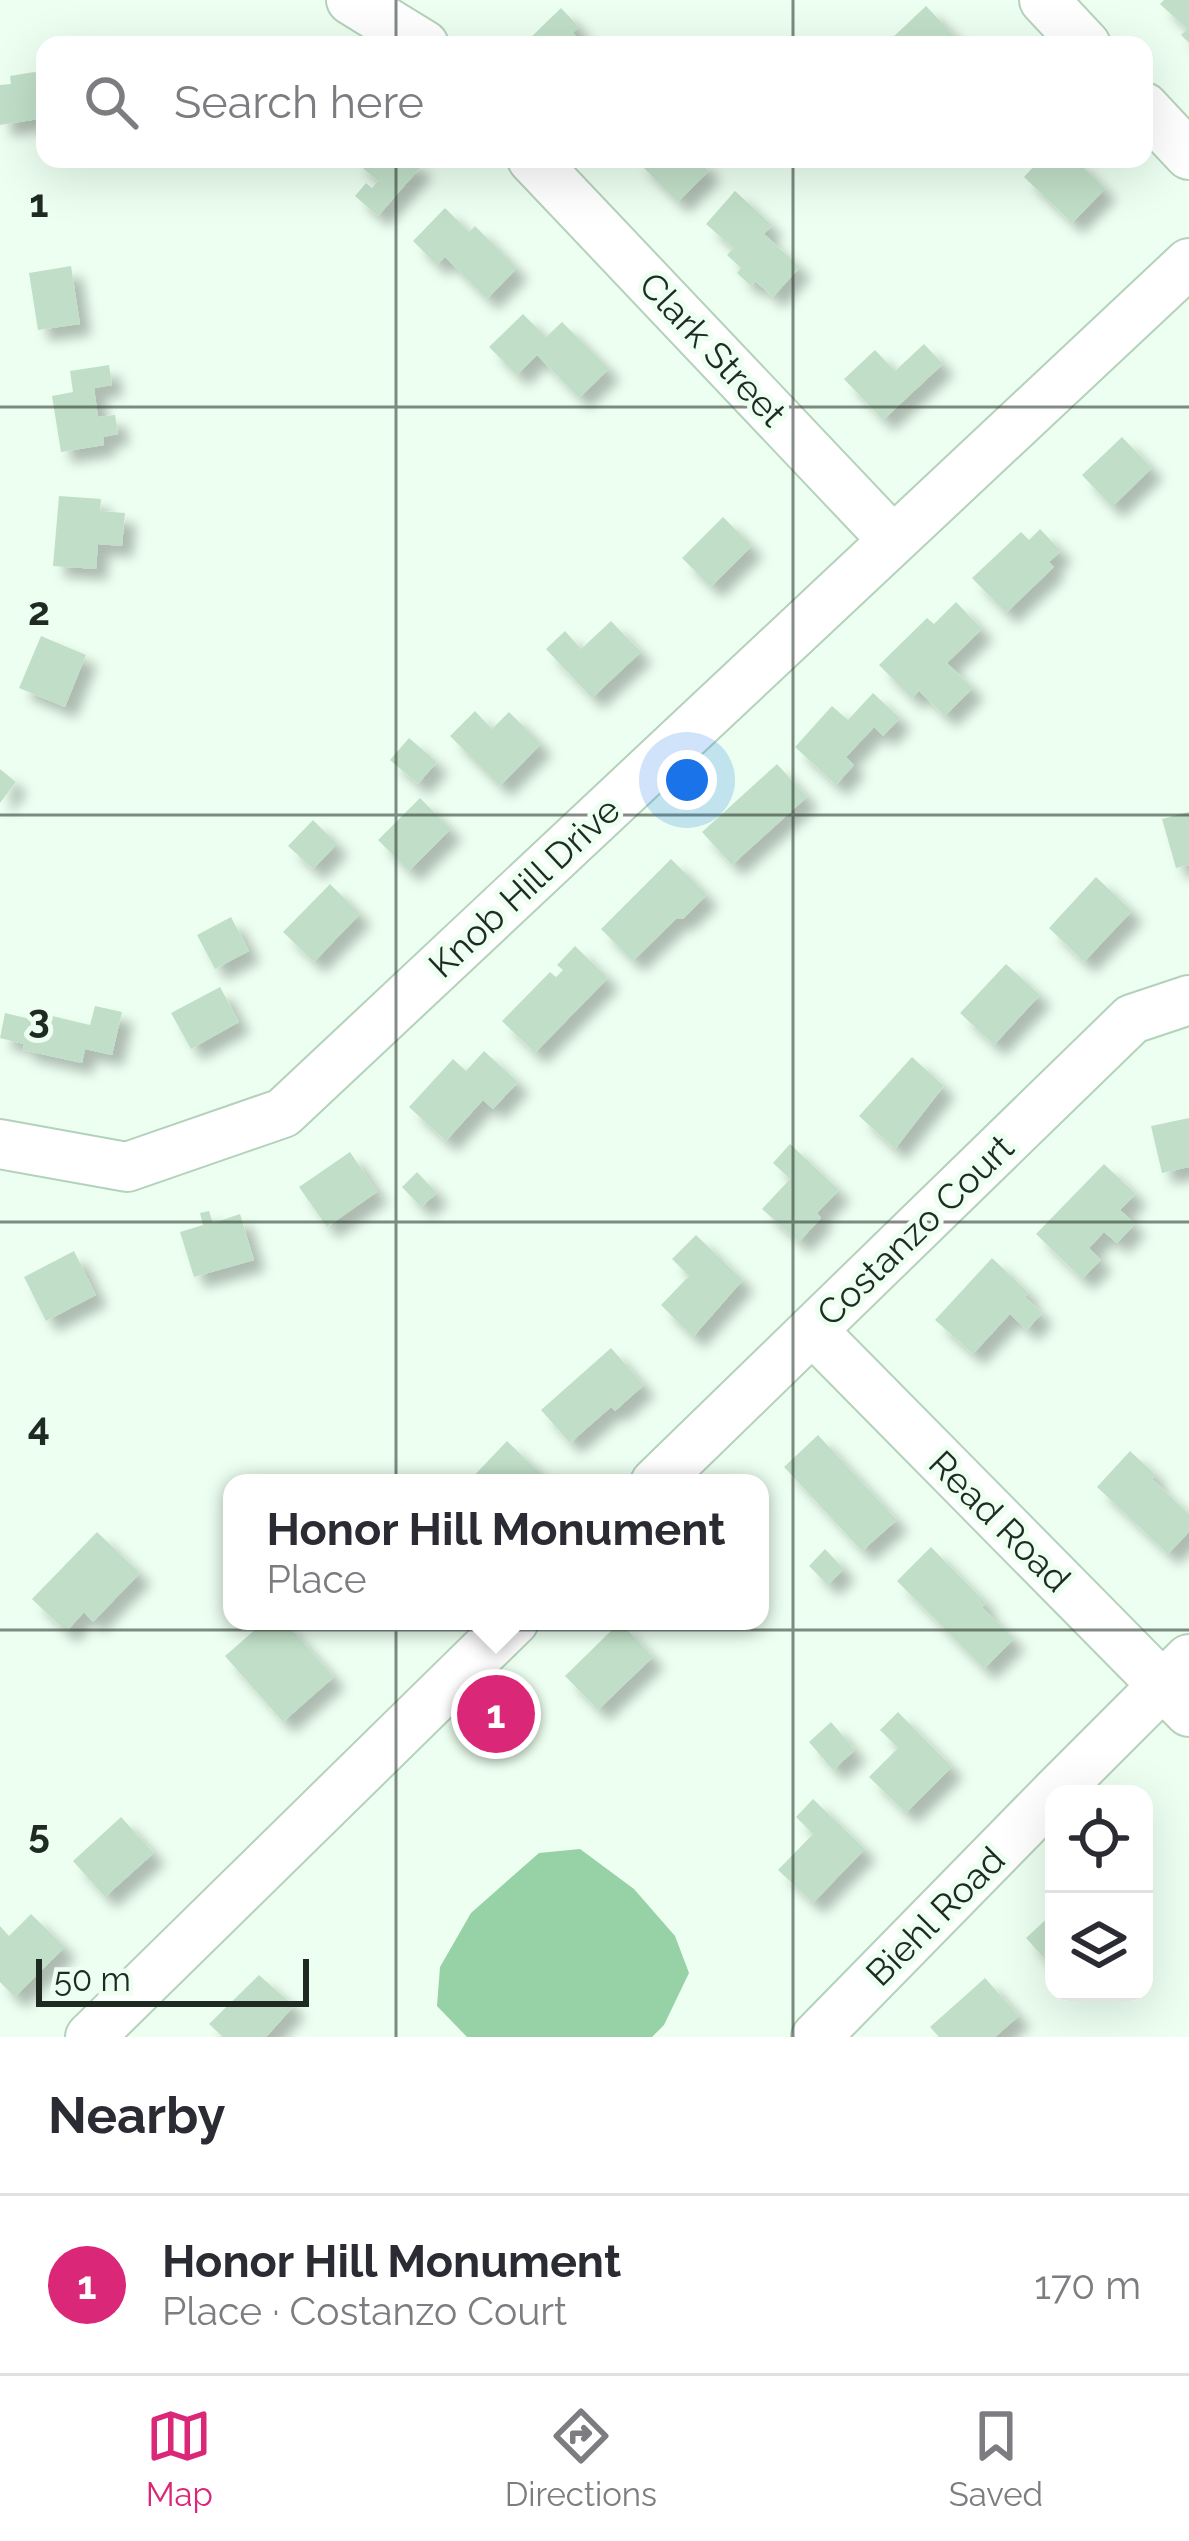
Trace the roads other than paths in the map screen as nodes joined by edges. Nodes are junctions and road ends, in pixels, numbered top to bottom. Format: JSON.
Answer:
{"nodes":[{"id":1,"x":351,"y":0,"type":"edge"},
{"id":2,"x":1044,"y":0,"type":"edge"},
{"id":3,"x":409,"y":36,"type":"edge"},
{"id":4,"x":1078,"y":36,"type":"edge"},
{"id":5,"x":1153,"y":117,"type":"edge"},
{"id":6,"x":1189,"y":155,"type":"edge"},
{"id":7,"x":541,"y":168,"type":"edge"},
{"id":8,"x":1189,"y":263,"type":"edge"},
{"id":9,"x":893,"y":540,"type":"junction"},
{"id":10,"x":1189,"y":1000,"type":"edge"},
{"id":11,"x":0,"y":1144,"type":"edge"},
{"id":12,"x":812,"y":1330,"type":"junction"},
{"id":13,"x":664,"y":1474,"type":"edge"},
{"id":14,"x":505,"y":1630,"type":"edge"},
{"id":15,"x":1180,"y":1685,"type":"edge"},
{"id":16,"x":1064,"y":1785,"type":"edge"},
{"id":17,"x":1045,"y":1803,"type":"edge"},
{"id":18,"x":90,"y":2037,"type":"edge"},
{"id":19,"x":815,"y":2037,"type":"edge"}],
"edges":[{"from":1,"to":3,"type":"street"},
{"from":2,"to":4,"type":"street"},
{"from":5,"to":6,"type":"street"},
{"from":7,"to":9,"type":"street","name":"Clark Street"},
{"from":8,"to":9,"type":"street","name":"Knob Hill Drive"},
{"from":9,"to":11,"type":"street","name":"Knob Hill Drive"},
{"from":10,"to":12,"type":"street","name":"Costanzo Court"},
{"from":12,"to":13,"type":"street","name":"Costanzo Court"},
{"from":12,"to":15,"type":"street","name":"Read Road"},
{"from":14,"to":18,"type":"street"},
{"from":15,"to":16,"type":"street","name":"Biehl Road"},
{"from":17,"to":19,"type":"street","name":"Biehl Road"}]}
